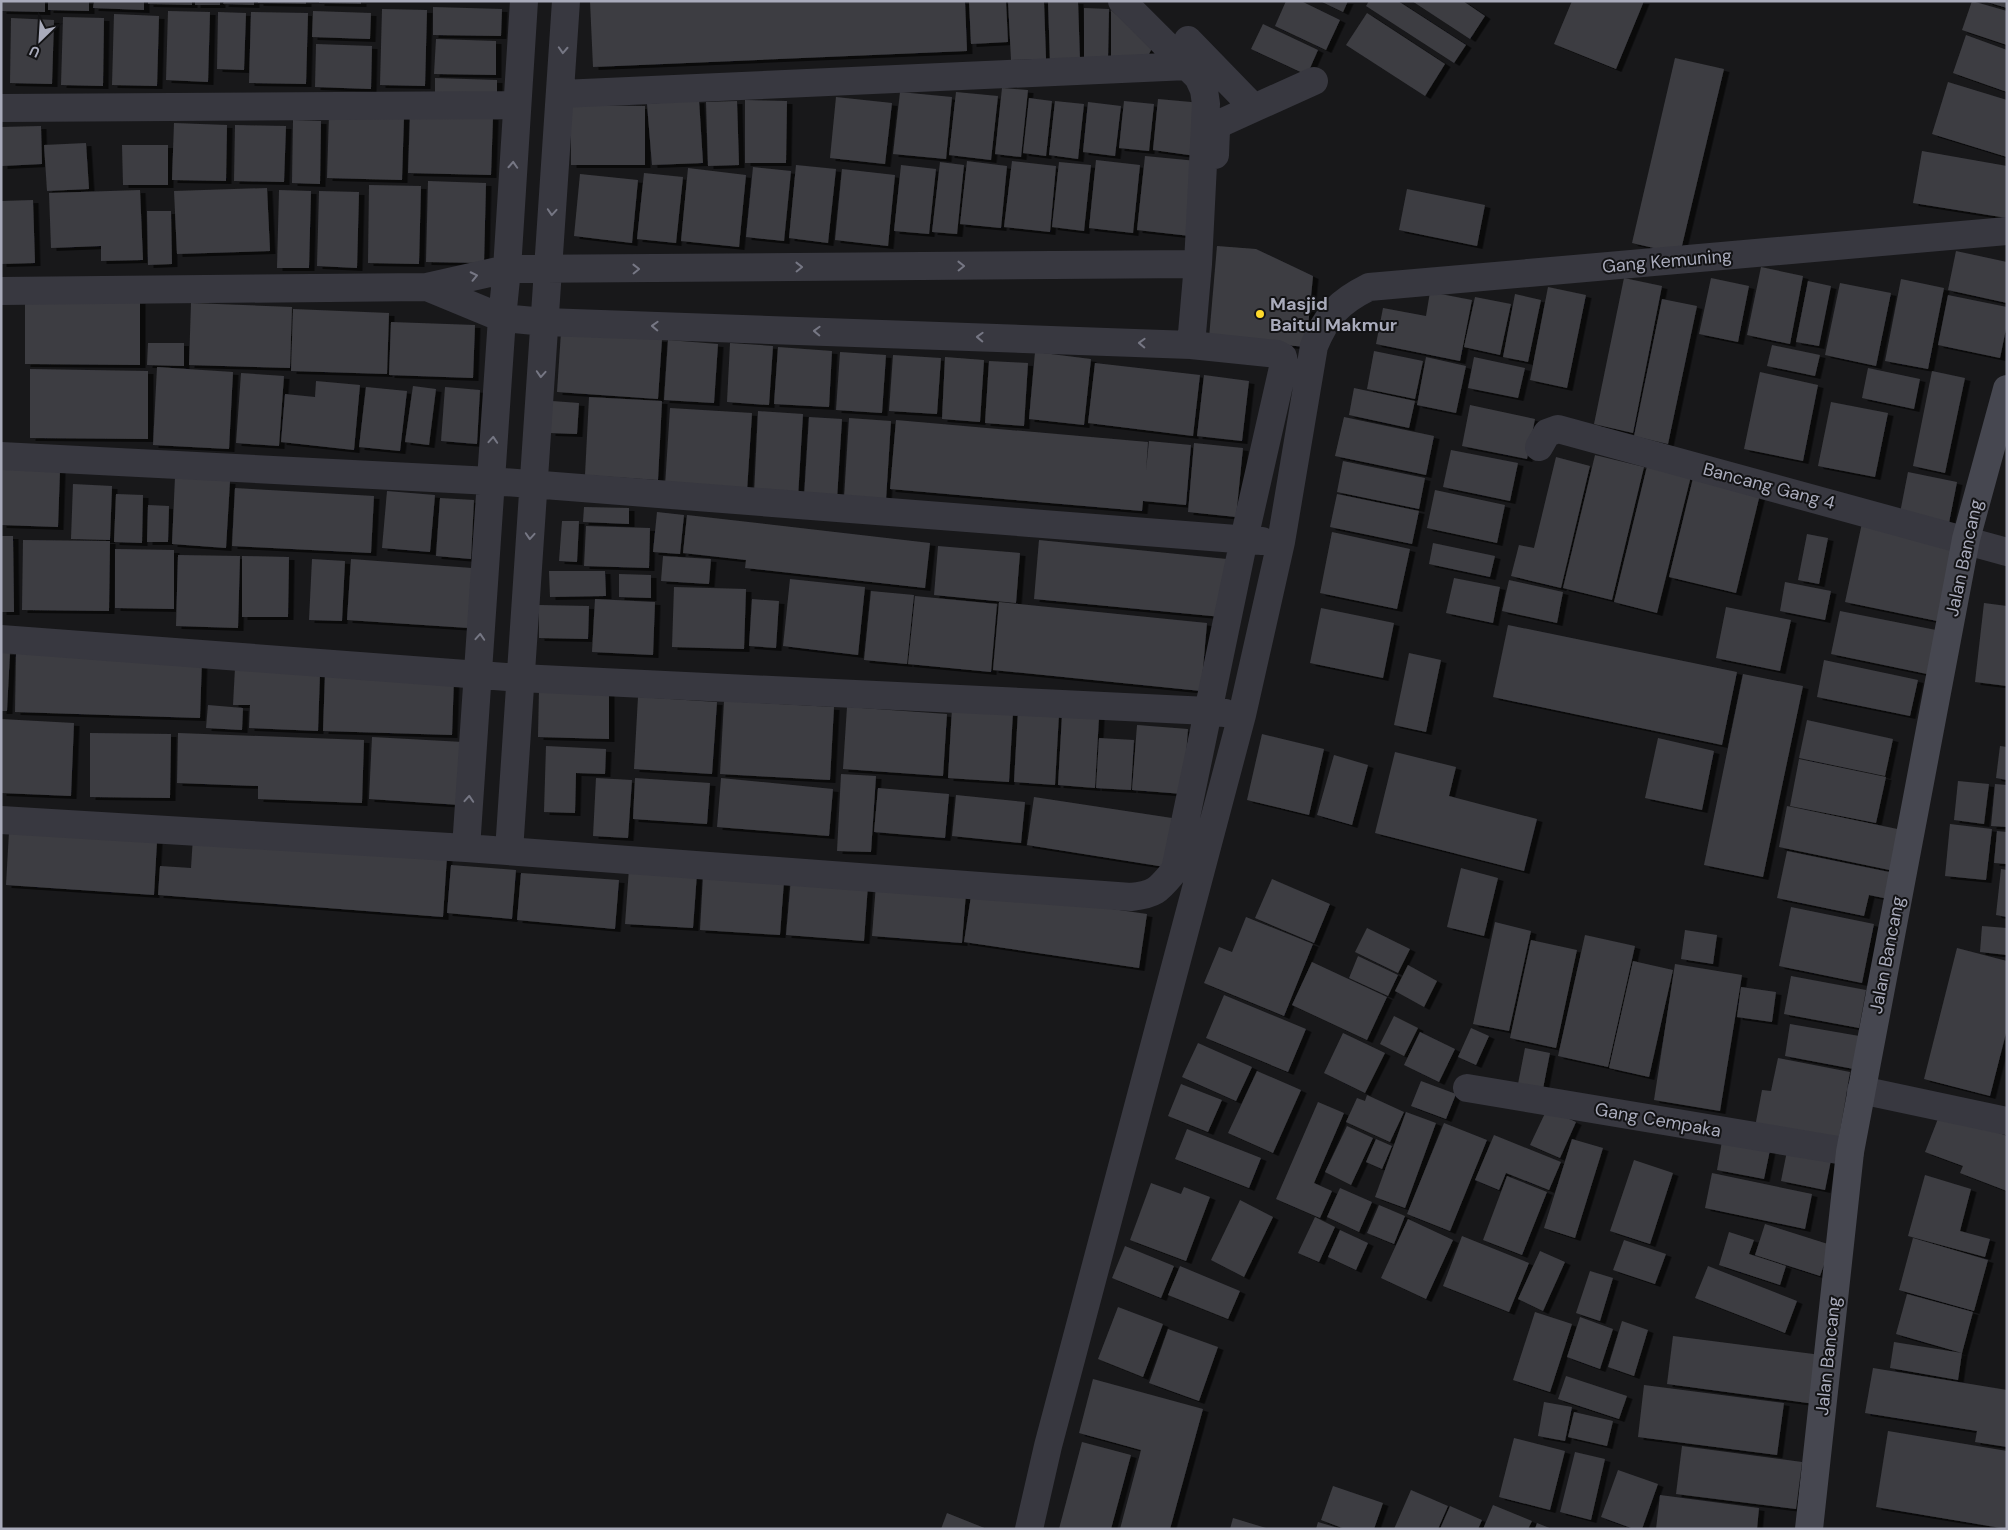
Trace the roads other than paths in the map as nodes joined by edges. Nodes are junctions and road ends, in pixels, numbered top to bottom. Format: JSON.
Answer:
{"nodes":[{"id":1,"x":524,"y":1,"type":"edge"},
{"id":2,"x":566,"y":1,"type":"edge"},
{"id":3,"x":1122,"y":1,"type":"edge"},
{"id":4,"x":1148,"y":1,"type":"edge"},
{"id":5,"x":1188,"y":66,"type":"junction"},
{"id":6,"x":1314,"y":81,"type":"dead end"},
{"id":7,"x":561,"y":94,"type":"junction"},
{"id":8,"x":517,"y":105,"type":"junction"},
{"id":9,"x":1,"y":108,"type":"edge"},
{"id":10,"x":1254,"y":108,"type":"junction"},
{"id":11,"x":1213,"y":192,"type":"dead end"},
{"id":12,"x":2007,"y":231,"type":"edge"},
{"id":13,"x":1198,"y":264,"type":"junction"},
{"id":14,"x":507,"y":269,"type":"junction"},
{"id":15,"x":548,"y":270,"type":"junction"},
{"id":16,"x":427,"y":287,"type":"junction"},
{"id":17,"x":1,"y":291,"type":"edge"},
{"id":18,"x":502,"y":318,"type":"junction"},
{"id":19,"x":545,"y":322,"type":"junction"},
{"id":20,"x":1191,"y":345,"type":"junction"},
{"id":21,"x":2007,"y":389,"type":"edge"},
{"id":22,"x":1539,"y":447,"type":"dead end"},
{"id":23,"x":1,"y":456,"type":"edge"},
{"id":24,"x":490,"y":481,"type":"junction"},
{"id":25,"x":533,"y":484,"type":"junction"},
{"id":26,"x":1244,"y":540,"type":"junction"},
{"id":27,"x":1966,"y":540,"type":"junction"},
{"id":28,"x":1281,"y":542,"type":"junction"},
{"id":29,"x":2007,"y":552,"type":"edge"},
{"id":30,"x":1,"y":639,"type":"edge"},
{"id":31,"x":478,"y":675,"type":"junction"},
{"id":32,"x":520,"y":678,"type":"junction"},
{"id":33,"x":1208,"y":711,"type":"junction"},
{"id":34,"x":1242,"y":715,"type":"junction"},
{"id":35,"x":1,"y":820,"type":"edge"},
{"id":36,"x":466,"y":848,"type":"junction"},
{"id":37,"x":509,"y":851,"type":"junction"},
{"id":38,"x":1467,"y":1088,"type":"dead end"},
{"id":39,"x":1861,"y":1090,"type":"junction"},
{"id":40,"x":2007,"y":1121,"type":"edge"},
{"id":41,"x":1850,"y":1152,"type":"junction"},
{"id":42,"x":1029,"y":1529,"type":"edge"},
{"id":43,"x":1809,"y":1529,"type":"edge"}],
"edges":[{"from":1,"to":8,"type":"street"},
{"from":2,"to":7,"type":"street","one_way":true},
{"from":3,"to":5,"type":"street"},
{"from":4,"to":10,"type":"street"},
{"from":5,"to":7,"type":"street"},
{"from":5,"to":13,"type":"street"},
{"from":6,"to":10,"type":"street"},
{"from":7,"to":15,"type":"street","one_way":true},
{"from":8,"to":9,"type":"street"},
{"from":14,"to":8,"type":"street","one_way":true},
{"from":10,"to":11,"type":"street"},
{"from":12,"to":28,"type":"street","name":"Gang Kemuning"},
{"from":15,"to":13,"type":"street","one_way":true},
{"from":13,"to":20,"type":"street"},
{"from":14,"to":15,"type":"street"},
{"from":16,"to":14,"type":"street","one_way":true},
{"from":14,"to":18,"type":"street"},
{"from":15,"to":19,"type":"street"},
{"from":16,"to":17,"type":"street"},
{"from":16,"to":18,"type":"street"},
{"from":18,"to":19,"type":"street"},
{"from":24,"to":18,"type":"street","one_way":true},
{"from":20,"to":19,"type":"street","one_way":true},
{"from":19,"to":25,"type":"street","one_way":true},
{"from":20,"to":26,"type":"street"},
{"from":21,"to":27,"type":"street","name":"Jalan Bancang"},
{"from":22,"to":27,"type":"street","name":"Bancang Gang 4"},
{"from":23,"to":24,"type":"street"},
{"from":24,"to":25,"type":"street"},
{"from":31,"to":24,"type":"street","one_way":true},
{"from":25,"to":26,"type":"street"},
{"from":25,"to":32,"type":"street","one_way":true},
{"from":26,"to":28,"type":"street"},
{"from":26,"to":33,"type":"street"},
{"from":27,"to":29,"type":"street","name":"Bancang Gang 4"},
{"from":27,"to":39,"type":"street","name":"Jalan Bancang"},
{"from":28,"to":34,"type":"street","name":"Gang Kemuning"},
{"from":30,"to":31,"type":"street"},
{"from":31,"to":32,"type":"street"},
{"from":36,"to":31,"type":"street","one_way":true},
{"from":32,"to":33,"type":"street"},
{"from":32,"to":37,"type":"street"},
{"from":33,"to":34,"type":"street"},
{"from":33,"to":37,"type":"street"},
{"from":34,"to":42,"type":"street","name":"Gang Kemuning"},
{"from":35,"to":36,"type":"street"},
{"from":36,"to":37,"type":"street"},
{"from":38,"to":41,"type":"street","name":"Gang Cempaka"},
{"from":39,"to":40,"type":"street"},
{"from":39,"to":41,"type":"street","name":"Jalan Bancang"},
{"from":41,"to":43,"type":"street","name":"Jalan Bancang"}]}
